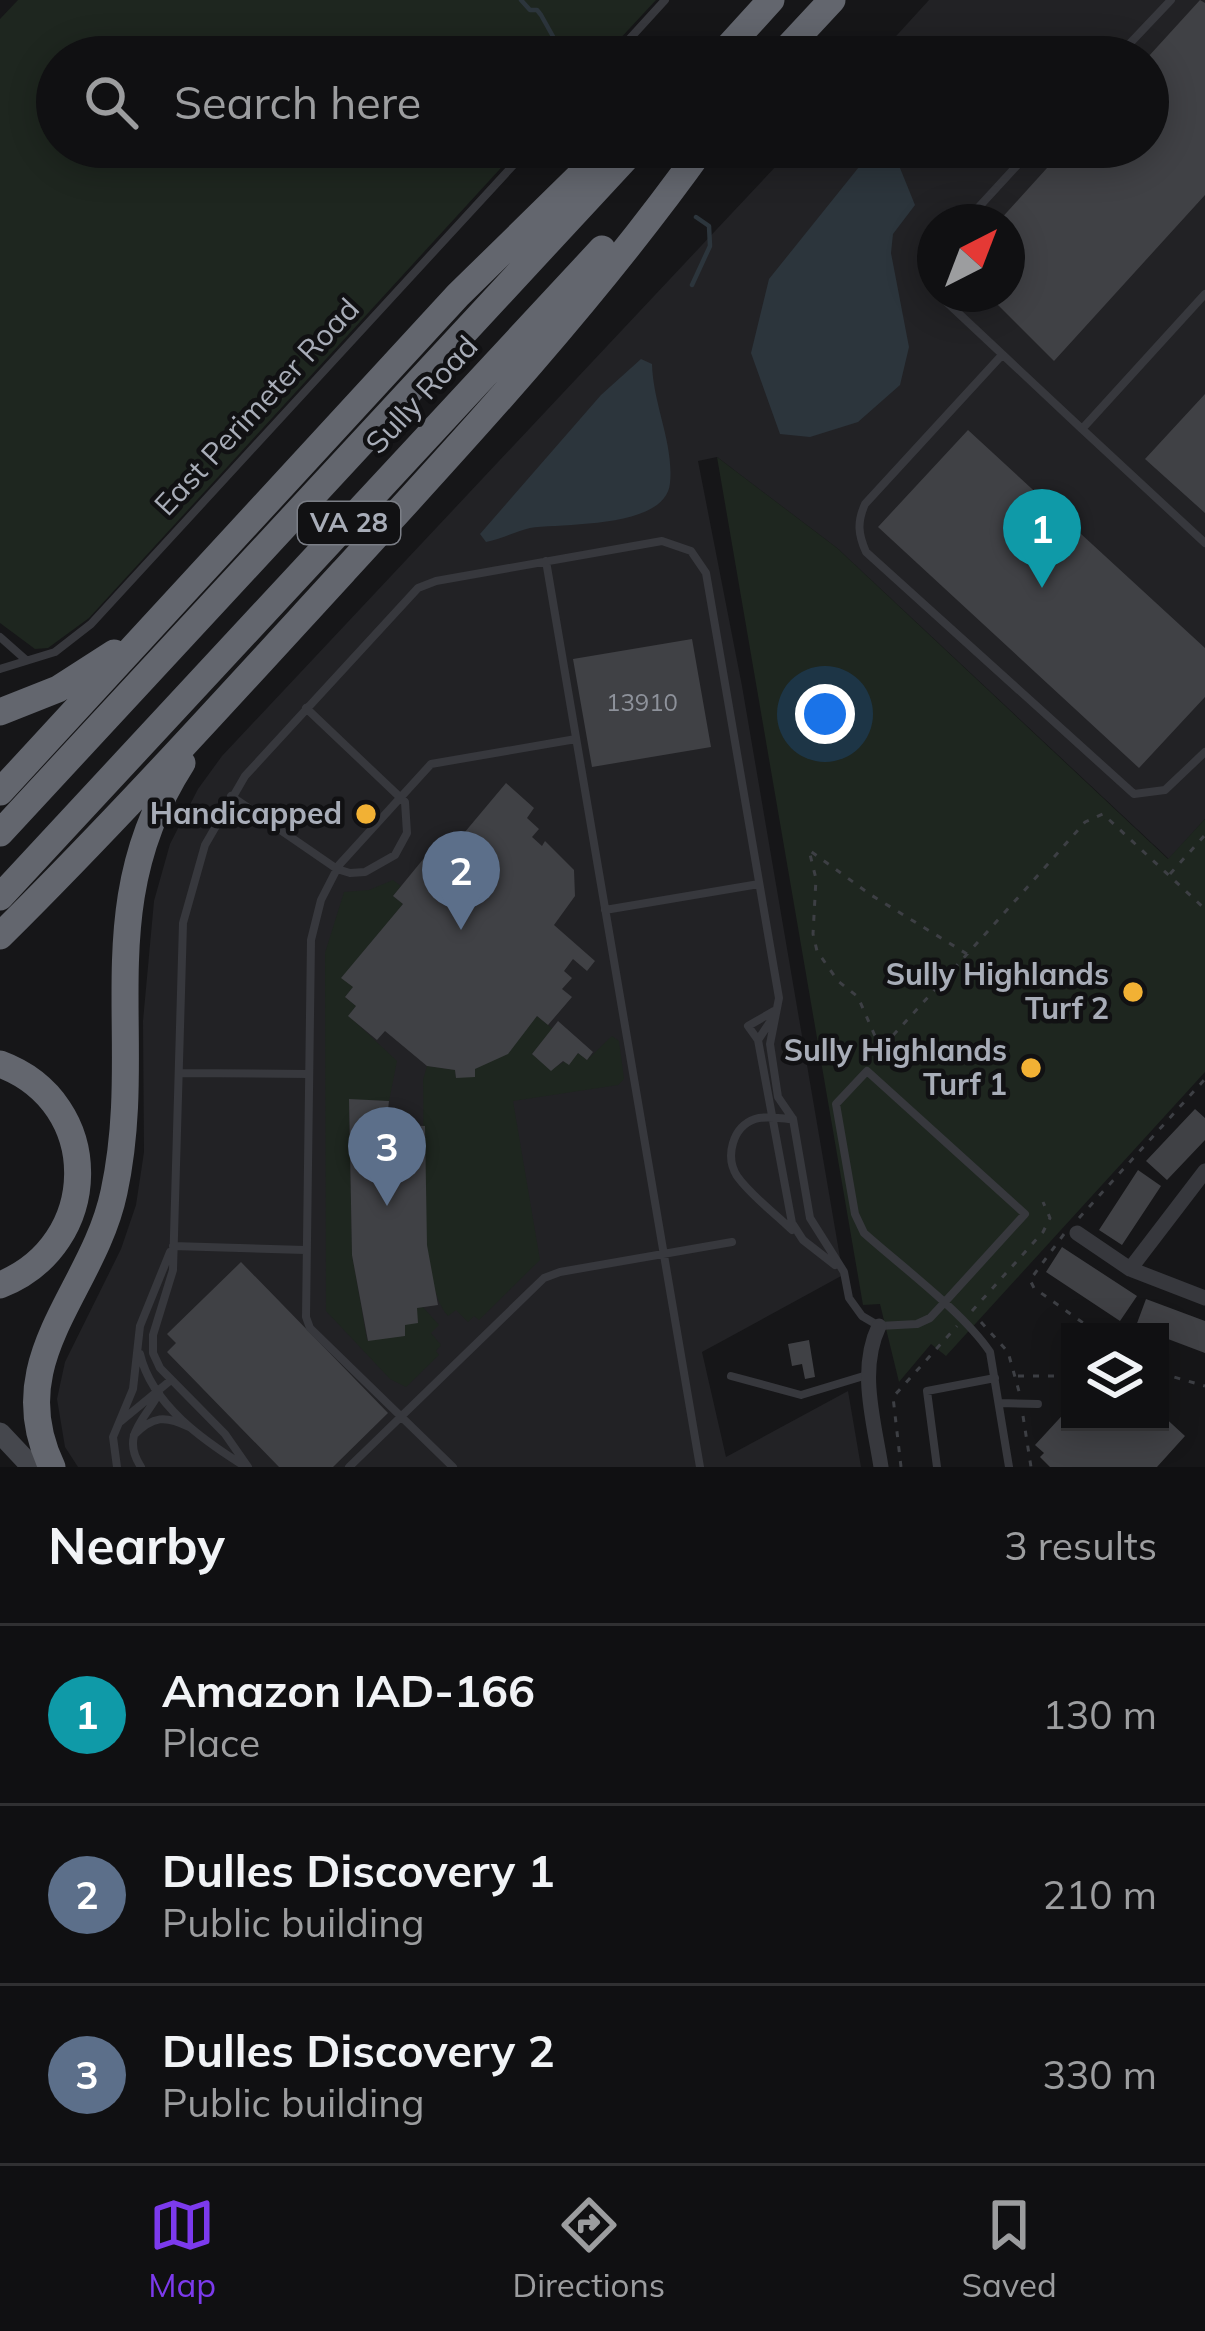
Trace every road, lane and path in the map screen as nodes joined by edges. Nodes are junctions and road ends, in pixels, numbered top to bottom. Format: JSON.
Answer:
{"nodes":[{"id":1,"x":665,"y":0,"type":"edge"},
{"id":2,"x":771,"y":0,"type":"edge"},
{"id":3,"x":832,"y":0,"type":"edge"},
{"id":4,"x":1171,"y":0,"type":"edge"},
{"id":5,"x":748,"y":26,"type":"junction"},
{"id":6,"x":632,"y":36,"type":"edge"},
{"id":7,"x":734,"y":36,"type":"edge"},
{"id":8,"x":738,"y":36,"type":"edge"},
{"id":9,"x":799,"y":36,"type":"edge"},
{"id":10,"x":1137,"y":36,"type":"edge"},
{"id":11,"x":511,"y":168,"type":"edge"},
{"id":12,"x":588,"y":168,"type":"edge"},
{"id":13,"x":616,"y":168,"type":"edge"},
{"id":14,"x":680,"y":168,"type":"edge"},
{"id":15,"x":686,"y":168,"type":"edge"},
{"id":16,"x":1015,"y":168,"type":"edge"},
{"id":17,"x":982,"y":204,"type":"edge"},
{"id":18,"x":1205,"y":293,"type":"edge"},
{"id":19,"x":957,"y":312,"type":"edge"},
{"id":20,"x":1002,"y":355,"type":"junction"},
{"id":21,"x":1082,"y":429,"type":"junction"},
{"id":22,"x":1205,"y":543,"type":"edge"},
{"id":23,"x":214,"y":561,"type":"junction"},
{"id":24,"x":546,"y":561,"type":"junction"},
{"id":25,"x":0,"y":637,"type":"edge"},
{"id":26,"x":271,"y":652,"type":"junction"},
{"id":27,"x":27,"y":662,"type":"junction"},
{"id":28,"x":0,"y":669,"type":"edge"},
{"id":29,"x":306,"y":708,"type":"junction"},
{"id":30,"x":0,"y":712,"type":"edge"},
{"id":31,"x":576,"y":740,"type":"junction"},
{"id":32,"x":1205,"y":752,"type":"edge"},
{"id":33,"x":0,"y":792,"type":"edge"},
{"id":34,"x":231,"y":796,"type":"junction"},
{"id":35,"x":401,"y":796,"type":"junction"},
{"id":36,"x":0,"y":832,"type":"edge"},
{"id":37,"x":1205,"y":835,"type":"edge"},
{"id":38,"x":337,"y":869,"type":"junction"},
{"id":39,"x":1168,"y":876,"type":"junction"},
{"id":40,"x":760,"y":884,"type":"junction"},
{"id":41,"x":0,"y":897,"type":"edge"},
{"id":42,"x":1205,"y":909,"type":"edge"},
{"id":43,"x":605,"y":910,"type":"junction"},
{"id":44,"x":0,"y":936,"type":"edge"},
{"id":45,"x":967,"y":954,"type":"junction"},
{"id":46,"x":780,"y":1007,"type":"junction"},
{"id":47,"x":758,"y":1040,"type":"junction"},
{"id":48,"x":0,"y":1064,"type":"edge"},
{"id":49,"x":179,"y":1073,"type":"junction"},
{"id":50,"x":308,"y":1074,"type":"junction"},
{"id":51,"x":1205,"y":1079,"type":"edge"},
{"id":52,"x":773,"y":1118,"type":"junction"},
{"id":53,"x":793,"y":1119,"type":"junction"},
{"id":54,"x":1205,"y":1171,"type":"edge"},
{"id":55,"x":1043,"y":1202,"type":"dead end"},
{"id":56,"x":808,"y":1205,"type":"junction"},
{"id":57,"x":789,"y":1207,"type":"junction"},
{"id":58,"x":1077,"y":1233,"type":"dead end"},
{"id":59,"x":803,"y":1240,"type":"junction"},
{"id":60,"x":732,"y":1242,"type":"dead end"},
{"id":61,"x":172,"y":1246,"type":"junction"},
{"id":62,"x":305,"y":1250,"type":"junction"},
{"id":63,"x":664,"y":1253,"type":"junction"},
{"id":64,"x":1130,"y":1269,"type":"junction"},
{"id":65,"x":844,"y":1272,"type":"junction"},
{"id":66,"x":0,"y":1285,"type":"edge"},
{"id":67,"x":1205,"y":1298,"type":"edge"},
{"id":68,"x":943,"y":1304,"type":"junction"},
{"id":69,"x":1083,"y":1323,"type":"edge"},
{"id":70,"x":879,"y":1326,"type":"junction"},
{"id":71,"x":956,"y":1329,"type":"dead end"},
{"id":72,"x":139,"y":1346,"type":"junction"},
{"id":73,"x":868,"y":1375,"type":"junction"},
{"id":74,"x":731,"y":1376,"type":"dead end"},
{"id":75,"x":1017,"y":1376,"type":"junction"},
{"id":76,"x":1061,"y":1376,"type":"edge"},
{"id":77,"x":1169,"y":1376,"type":"edge"},
{"id":78,"x":995,"y":1378,"type":"junction"},
{"id":79,"x":171,"y":1380,"type":"junction"},
{"id":80,"x":1205,"y":1387,"type":"edge"},
{"id":81,"x":159,"y":1393,"type":"junction"},
{"id":82,"x":1020,"y":1395,"type":"dead end"},
{"id":83,"x":999,"y":1403,"type":"junction"},
{"id":84,"x":1038,"y":1405,"type":"dead end"},
{"id":85,"x":402,"y":1414,"type":"junction"},
{"id":86,"x":1022,"y":1415,"type":"dead end"},
{"id":87,"x":115,"y":1428,"type":"junction"},
{"id":88,"x":195,"y":1431,"type":"junction"},
{"id":89,"x":0,"y":1433,"type":"edge"},
{"id":90,"x":132,"y":1438,"type":"junction"},
{"id":91,"x":349,"y":1462,"type":"edge"},
{"id":92,"x":32,"y":1467,"type":"edge"},
{"id":93,"x":52,"y":1467,"type":"edge"},
{"id":94,"x":116,"y":1467,"type":"edge"},
{"id":95,"x":140,"y":1467,"type":"edge"},
{"id":96,"x":247,"y":1467,"type":"edge"},
{"id":97,"x":453,"y":1467,"type":"edge"},
{"id":98,"x":700,"y":1467,"type":"edge"},
{"id":99,"x":881,"y":1467,"type":"edge"},
{"id":100,"x":901,"y":1467,"type":"edge"},
{"id":101,"x":937,"y":1467,"type":"edge"},
{"id":102,"x":1009,"y":1467,"type":"edge"},
{"id":103,"x":1031,"y":1467,"type":"edge"}],
"edges":[{"from":1,"to":6,"type":"lane"},
{"from":2,"to":5,"type":"highway"},
{"from":3,"to":9,"type":"highway"},
{"from":4,"to":10,"type":"lane"},
{"from":5,"to":7,"type":"highway"},
{"from":5,"to":8,"type":"highway"},
{"from":11,"to":27,"type":"lane","name":"East Perimeter Road"},
{"from":12,"to":23,"type":"highway"},
{"from":13,"to":36,"type":"highway","name":"Sully Road","number":"VA 28"},
{"from":14,"to":41,"type":"highway","name":"Sully Road","number":"VA 28"},
{"from":15,"to":26,"type":"highway"},
{"from":16,"to":17,"type":"lane"},
{"from":18,"to":21,"type":"lane"},
{"from":19,"to":20,"type":"lane"},
{"from":20,"to":21,"type":"lane"},
{"from":20,"to":32,"type":"lane"},
{"from":21,"to":22,"type":"lane"},
{"from":23,"to":30,"type":"highway"},
{"from":23,"to":33,"type":"highway"},
{"from":24,"to":29,"type":"lane"},
{"from":24,"to":31,"type":"lane"},
{"from":24,"to":40,"type":"lane"},
{"from":25,"to":27,"type":"lane"},
{"from":26,"to":44,"type":"highway"},
{"from":26,"to":93,"type":"highway"},
{"from":27,"to":28,"type":"lane","name":"East Perimeter Road"},
{"from":29,"to":34,"type":"lane"},
{"from":29,"to":35,"type":"lane"},
{"from":31,"to":35,"type":"lane"},
{"from":31,"to":43,"type":"lane"},
{"from":34,"to":38,"type":"lane"},
{"from":34,"to":49,"type":"lane"},
{"from":35,"to":38,"type":"lane"},
{"from":35,"to":38,"type":"lane"},
{"from":37,"to":39,"type":"path"},
{"from":38,"to":50,"type":"lane"},
{"from":39,"to":42,"type":"path"},
{"from":39,"to":45,"type":"path"},
{"from":40,"to":43,"type":"lane"},
{"from":40,"to":46,"type":"lane"},
{"from":43,"to":63,"type":"lane"},
{"from":45,"to":45,"type":"path"},
{"from":46,"to":47,"type":"lane"},
{"from":46,"to":47,"type":"lane"},
{"from":46,"to":53,"type":"lane"},
{"from":47,"to":52,"type":"lane"},
{"from":48,"to":66,"type":"highway"},
{"from":49,"to":50,"type":"lane"},
{"from":49,"to":61,"type":"lane"},
{"from":50,"to":62,"type":"lane"},
{"from":51,"to":69,"type":"path"},
{"from":52,"to":53,"type":"lane"},
{"from":52,"to":57,"type":"lane"},
{"from":52,"to":59,"type":"lane"},
{"from":53,"to":56,"type":"lane"},
{"from":54,"to":64,"type":"street"},
{"from":55,"to":75,"type":"path"},
{"from":56,"to":57,"type":"lane"},
{"from":56,"to":65,"type":"lane"},
{"from":57,"to":59,"type":"lane"},
{"from":58,"to":64,"type":"street"},
{"from":59,"to":65,"type":"lane"},
{"from":60,"to":63,"type":"lane"},
{"from":61,"to":62,"type":"lane"},
{"from":61,"to":72,"type":"lane"},
{"from":61,"to":79,"type":"lane"},
{"from":62,"to":85,"type":"lane"},
{"from":63,"to":85,"type":"lane"},
{"from":63,"to":98,"type":"lane"},
{"from":64,"to":67,"type":"street"},
{"from":65,"to":70,"type":"lane"},
{"from":68,"to":68,"type":"lane"},
{"from":68,"to":70,"type":"lane"},
{"from":68,"to":78,"type":"lane"},
{"from":70,"to":73,"type":"street"},
{"from":71,"to":100,"type":"path"},
{"from":72,"to":81,"type":"lane"},
{"from":72,"to":87,"type":"lane"},
{"from":73,"to":74,"type":"lane"},
{"from":73,"to":99,"type":"street"},
{"from":75,"to":76,"type":"path"},
{"from":75,"to":82,"type":"path"},
{"from":77,"to":80,"type":"path"},
{"from":78,"to":83,"type":"lane"},
{"from":78,"to":101,"type":"lane"},
{"from":79,"to":81,"type":"lane"},
{"from":79,"to":96,"type":"lane"},
{"from":81,"to":87,"type":"lane"},
{"from":81,"to":88,"type":"lane"},
{"from":81,"to":90,"type":"lane"},
{"from":83,"to":84,"type":"lane"},
{"from":83,"to":102,"type":"lane"},
{"from":85,"to":91,"type":"lane"},
{"from":85,"to":97,"type":"lane"},
{"from":86,"to":103,"type":"path"},
{"from":87,"to":94,"type":"lane"},
{"from":88,"to":90,"type":"lane"},
{"from":88,"to":96,"type":"lane"},
{"from":89,"to":92,"type":"main road"},
{"from":90,"to":95,"type":"lane"}]}
